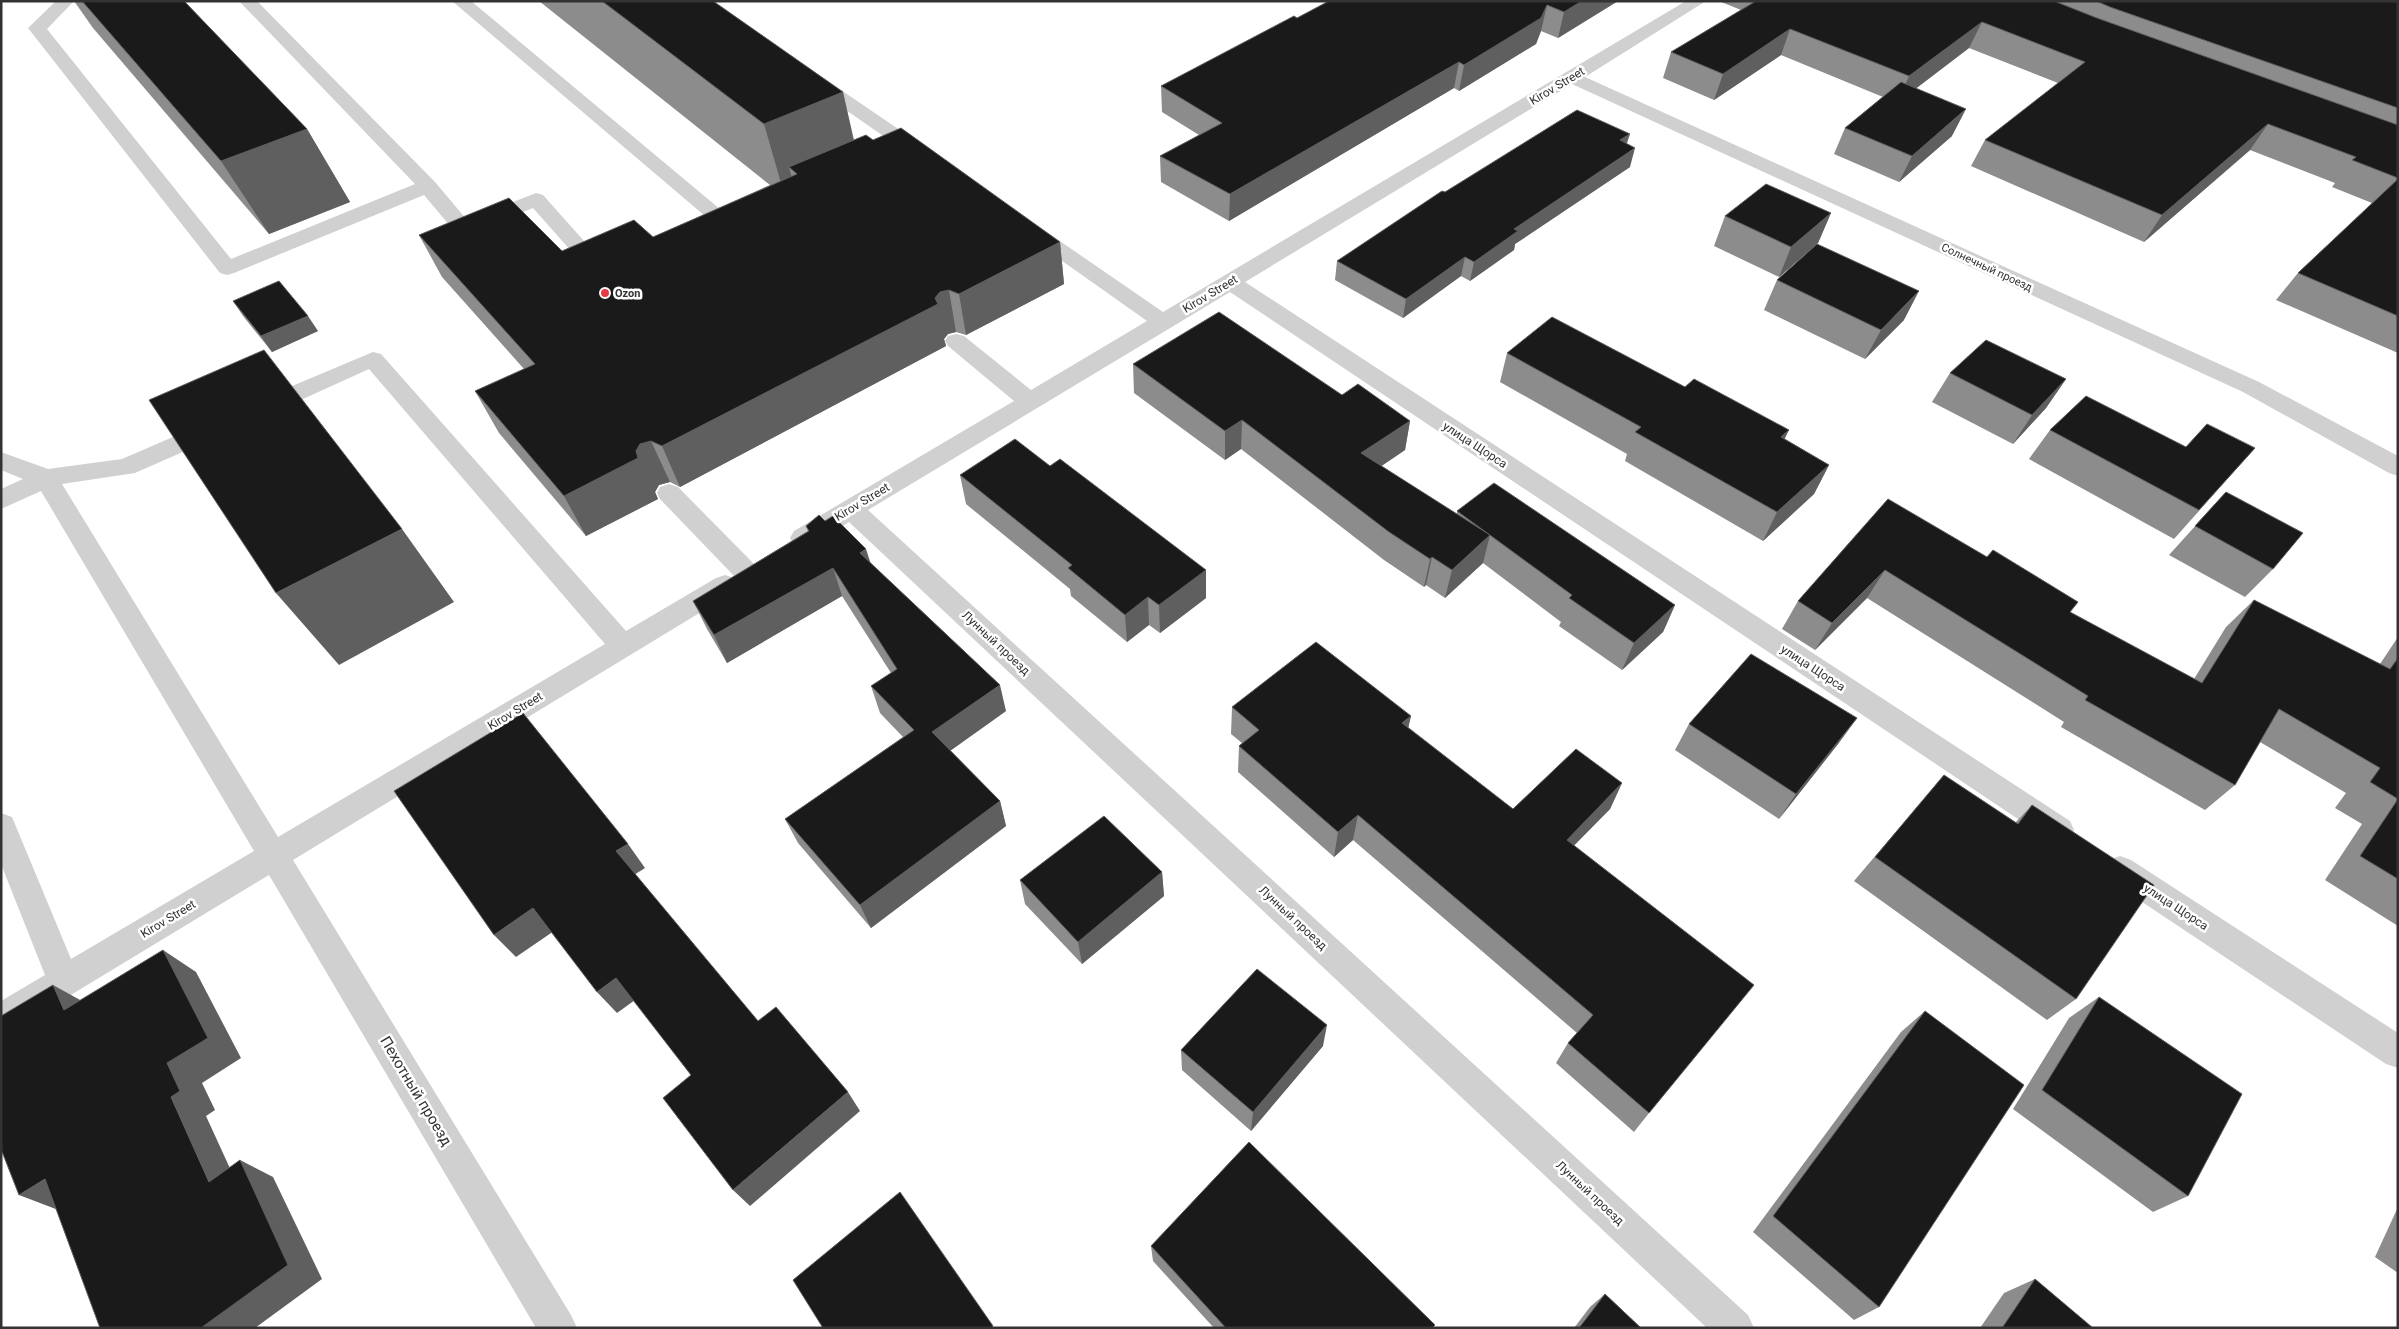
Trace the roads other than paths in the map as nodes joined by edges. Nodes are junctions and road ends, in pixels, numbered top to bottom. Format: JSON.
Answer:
{"nodes":[{"id":1,"x":66,"y":1,"type":"edge"},
{"id":2,"x":247,"y":1,"type":"edge"},
{"id":3,"x":460,"y":1,"type":"edge"},
{"id":4,"x":1698,"y":1,"type":"edge"},
{"id":5,"x":796,"y":67,"type":"edge"},
{"id":6,"x":1571,"y":77,"type":"junction"},
{"id":7,"x":915,"y":150,"type":"junction"},
{"id":8,"x":897,"y":158,"type":"edge"},
{"id":9,"x":939,"y":166,"type":"edge"},
{"id":10,"x":428,"y":186,"type":"junction"},
{"id":11,"x":750,"y":222,"type":"edge"},
{"id":12,"x":1019,"y":222,"type":"edge"},
{"id":13,"x":732,"y":229,"type":"junction"},
{"id":14,"x":703,"y":233,"type":"edge"},
{"id":15,"x":627,"y":242,"type":"edge"},
{"id":16,"x":1230,"y":282,"type":"junction"},
{"id":17,"x":1163,"y":322,"type":"junction"},
{"id":18,"x":956,"y":341,"type":"dead end"},
{"id":19,"x":1030,"y":402,"type":"junction"},
{"id":20,"x":1,"y":460,"type":"edge"},
{"id":21,"x":2398,"y":467,"type":"edge"},
{"id":22,"x":46,"y":478,"type":"junction"},
{"id":23,"x":669,"y":493,"type":"dead end"},
{"id":24,"x":1,"y":500,"type":"edge"},
{"id":25,"x":851,"y":509,"type":"junction"},
{"id":26,"x":786,"y":548,"type":"edge"},
{"id":27,"x":623,"y":646,"type":"junction"},
{"id":28,"x":1,"y":826,"type":"edge"},
{"id":29,"x":274,"y":855,"type":"junction"},
{"id":30,"x":64,"y":981,"type":"junction"},
{"id":31,"x":1,"y":1019,"type":"edge"},
{"id":32,"x":2398,"y":1052,"type":"edge"},
{"id":33,"x":558,"y":1328,"type":"edge"},
{"id":34,"x":1735,"y":1328,"type":"edge"}],
"edges":[{"from":1,"to":10,"type":"street"},
{"from":2,"to":10,"type":"street"},
{"from":3,"to":13,"type":"street"},
{"from":4,"to":6,"type":"street","name":"Kirov Street"},
{"from":5,"to":7,"type":"street"},
{"from":6,"to":16,"type":"street","name":"Kirov Street"},
{"from":6,"to":21,"type":"street","name":"Солнечный проезд"},
{"from":7,"to":8,"type":"street"},
{"from":7,"to":9,"type":"street"},
{"from":10,"to":15,"type":"street"},
{"from":11,"to":13,"type":"street"},
{"from":12,"to":17,"type":"street"},
{"from":13,"to":14,"type":"street"},
{"from":16,"to":17,"type":"street","name":"Kirov Street"},
{"from":16,"to":32,"type":"street","name":"улица Щорса"},
{"from":17,"to":19,"type":"street","name":"Kirov Street"},
{"from":18,"to":19,"type":"street"},
{"from":19,"to":25,"type":"street","name":"Kirov Street"},
{"from":20,"to":22,"type":"street"},
{"from":22,"to":24,"type":"street"},
{"from":22,"to":27,"type":"street"},
{"from":22,"to":29,"type":"street","name":"Пехотный проезд"},
{"from":23,"to":27,"type":"street","name":"Kirov Street"},
{"from":25,"to":26,"type":"street","name":"Kirov Street"},
{"from":25,"to":34,"type":"street","name":"Лунный проезд"},
{"from":27,"to":29,"type":"street","name":"Kirov Street"},
{"from":28,"to":30,"type":"street"},
{"from":29,"to":30,"type":"street","name":"Kirov Street"},
{"from":29,"to":33,"type":"street","name":"Пехотный проезд"},
{"from":30,"to":31,"type":"street","name":"Kirov Street"}]}
